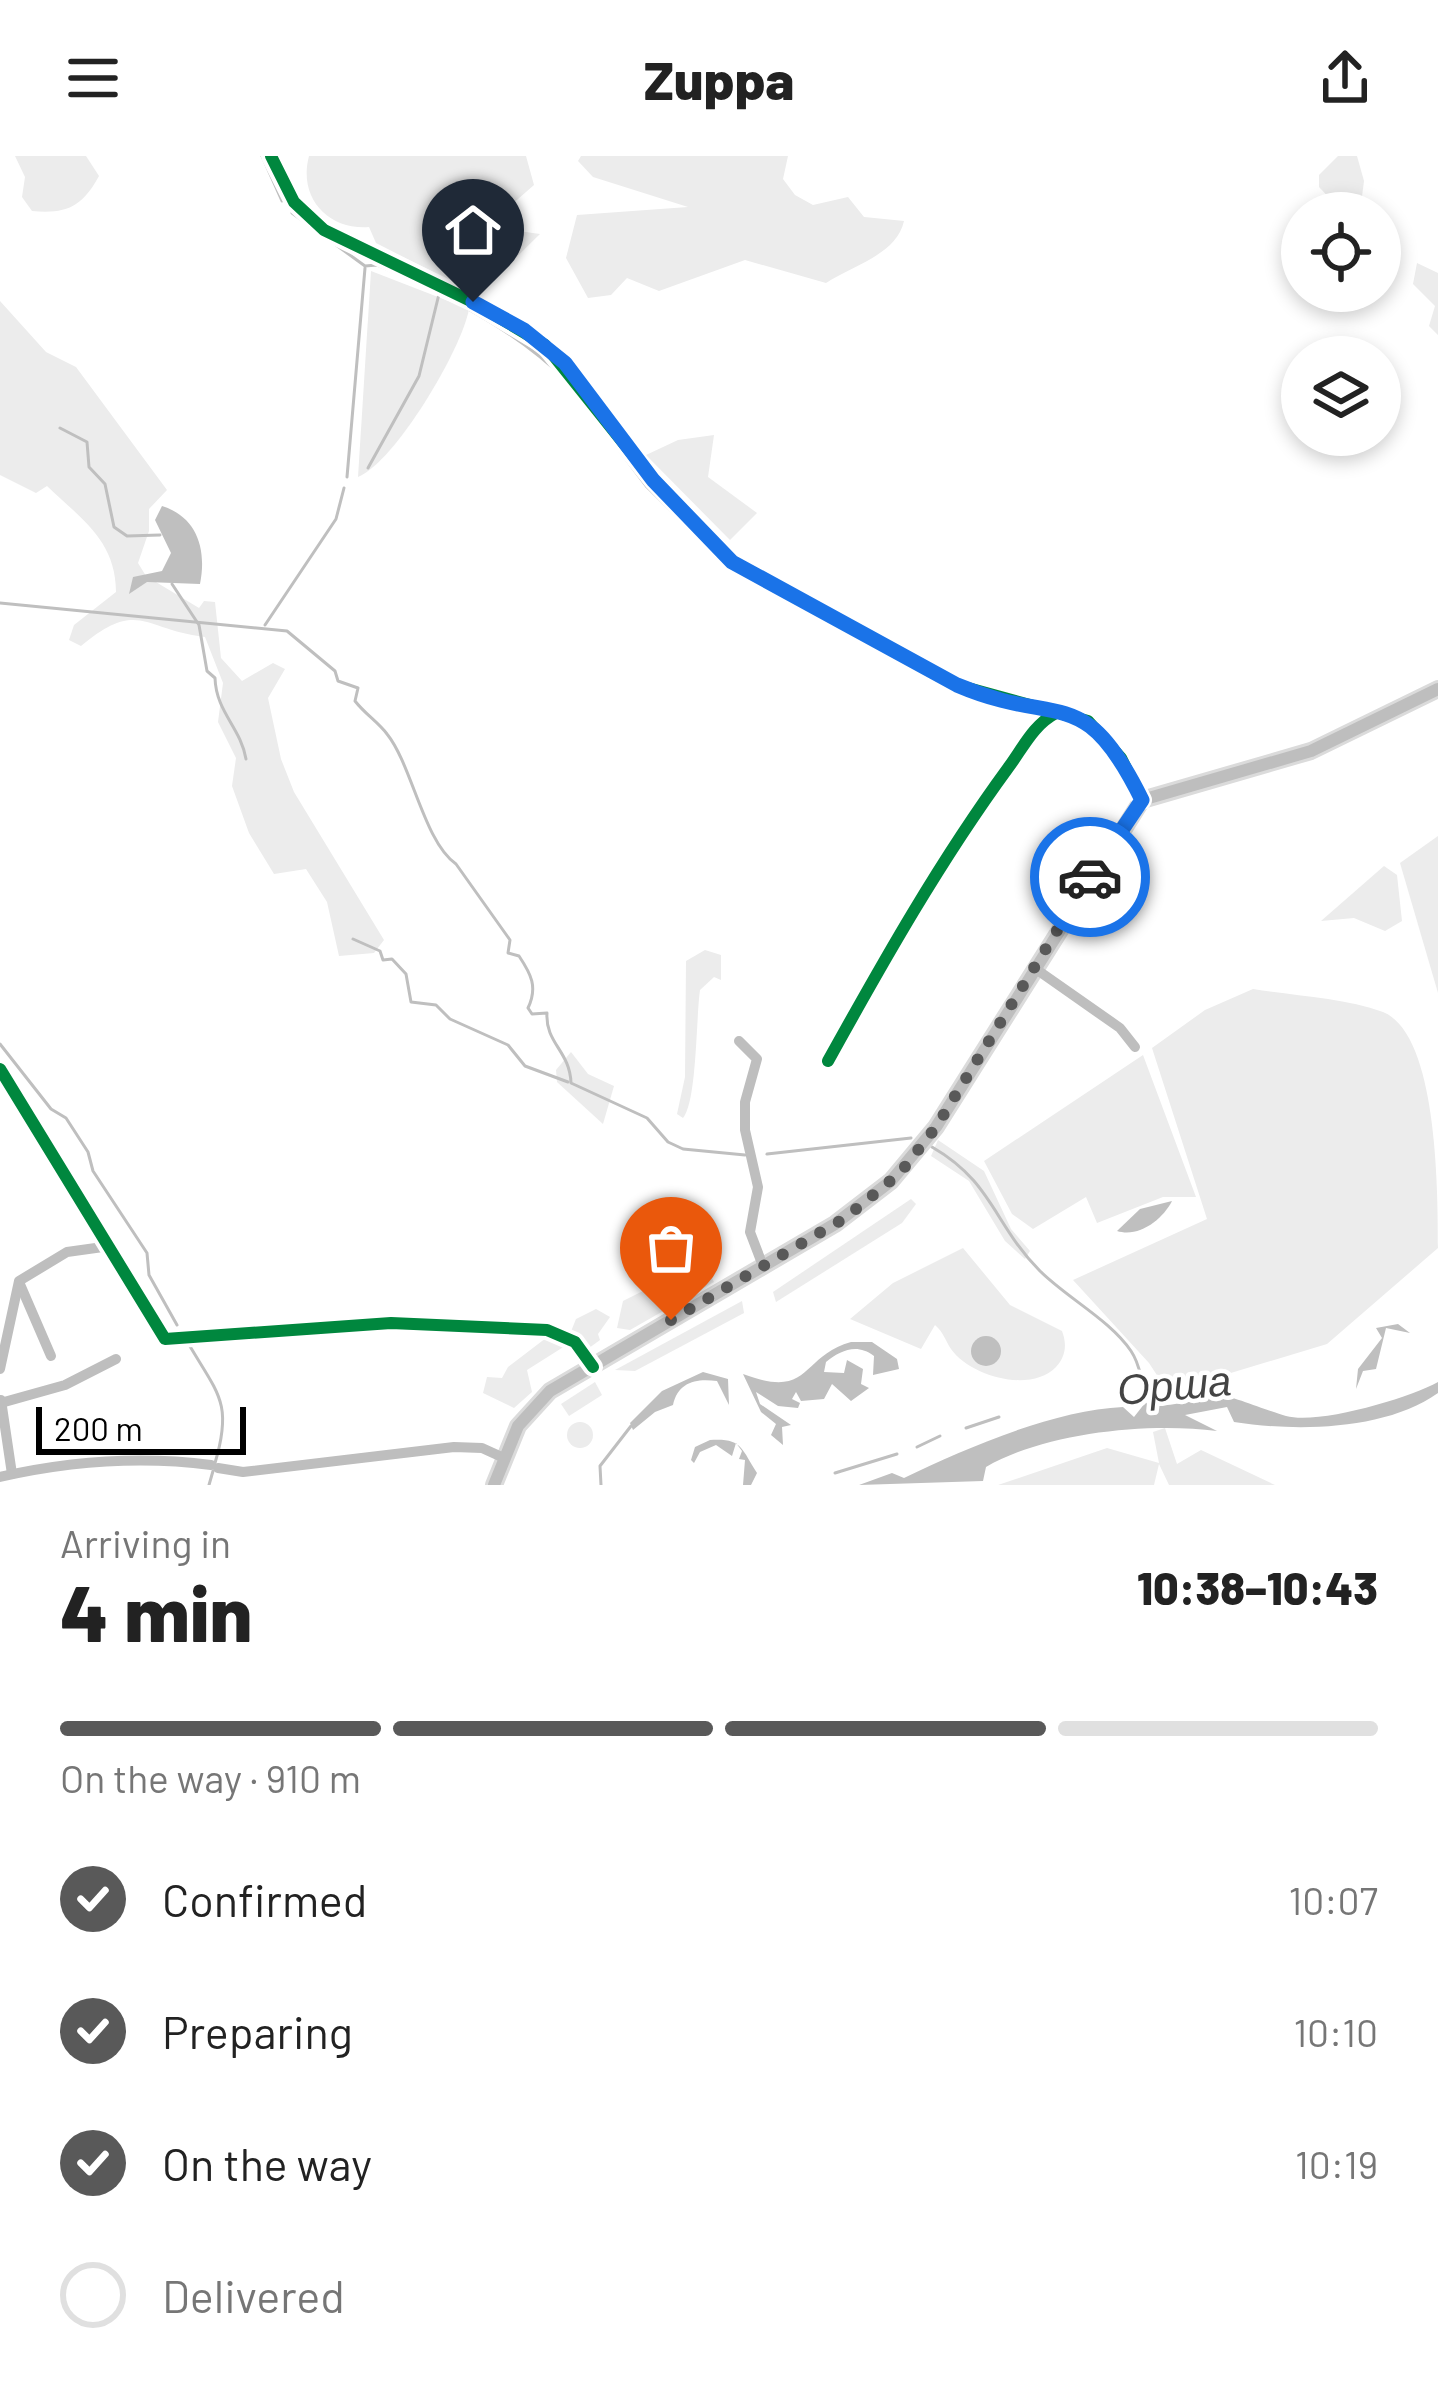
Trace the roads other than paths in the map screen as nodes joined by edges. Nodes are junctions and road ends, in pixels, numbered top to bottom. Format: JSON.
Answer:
{"nodes":[{"id":1,"x":271,"y":156,"type":"edge"},
{"id":2,"x":1438,"y":689,"type":"edge"},
{"id":3,"x":1056,"y":712,"type":"junction"},
{"id":4,"x":1142,"y":800,"type":"junction"},
{"id":5,"x":1033,"y":968,"type":"junction"},
{"id":6,"x":739,"y":1041,"type":"dead end"},
{"id":7,"x":1135,"y":1047,"type":"dead end"},
{"id":8,"x":828,"y":1060,"type":"dead end"},
{"id":9,"x":0,"y":1069,"type":"edge"},
{"id":10,"x":110,"y":1246,"type":"junction"},
{"id":11,"x":763,"y":1266,"type":"junction"},
{"id":12,"x":19,"y":1281,"type":"junction"},
{"id":13,"x":51,"y":1356,"type":"dead end"},
{"id":14,"x":116,"y":1359,"type":"dead end"},
{"id":15,"x":593,"y":1367,"type":"junction"},
{"id":16,"x":0,"y":1369,"type":"edge"},
{"id":17,"x":1,"y":1400,"type":"edge"},
{"id":18,"x":504,"y":1458,"type":"junction"},
{"id":19,"x":6,"y":1475,"type":"edge"},
{"id":20,"x":494,"y":1485,"type":"edge"}],
"edges":[{"from":1,"to":3,"type":"street"},
{"from":2,"to":4,"type":"main road"},
{"from":3,"to":4,"type":"street"},
{"from":3,"to":8,"type":"street"},
{"from":4,"to":5,"type":"main road"},
{"from":5,"to":7,"type":"street"},
{"from":5,"to":11,"type":"main road"},
{"from":6,"to":11,"type":"street"},
{"from":9,"to":10,"type":"street"},
{"from":10,"to":12,"type":"street"},
{"from":10,"to":15,"type":"street"},
{"from":11,"to":15,"type":"main road"},
{"from":12,"to":13,"type":"street"},
{"from":12,"to":16,"type":"street"},
{"from":14,"to":17,"type":"street"},
{"from":15,"to":18,"type":"main road"},
{"from":17,"to":19,"type":"street"},
{"from":18,"to":19,"type":"street"},
{"from":18,"to":20,"type":"main road"}]}
